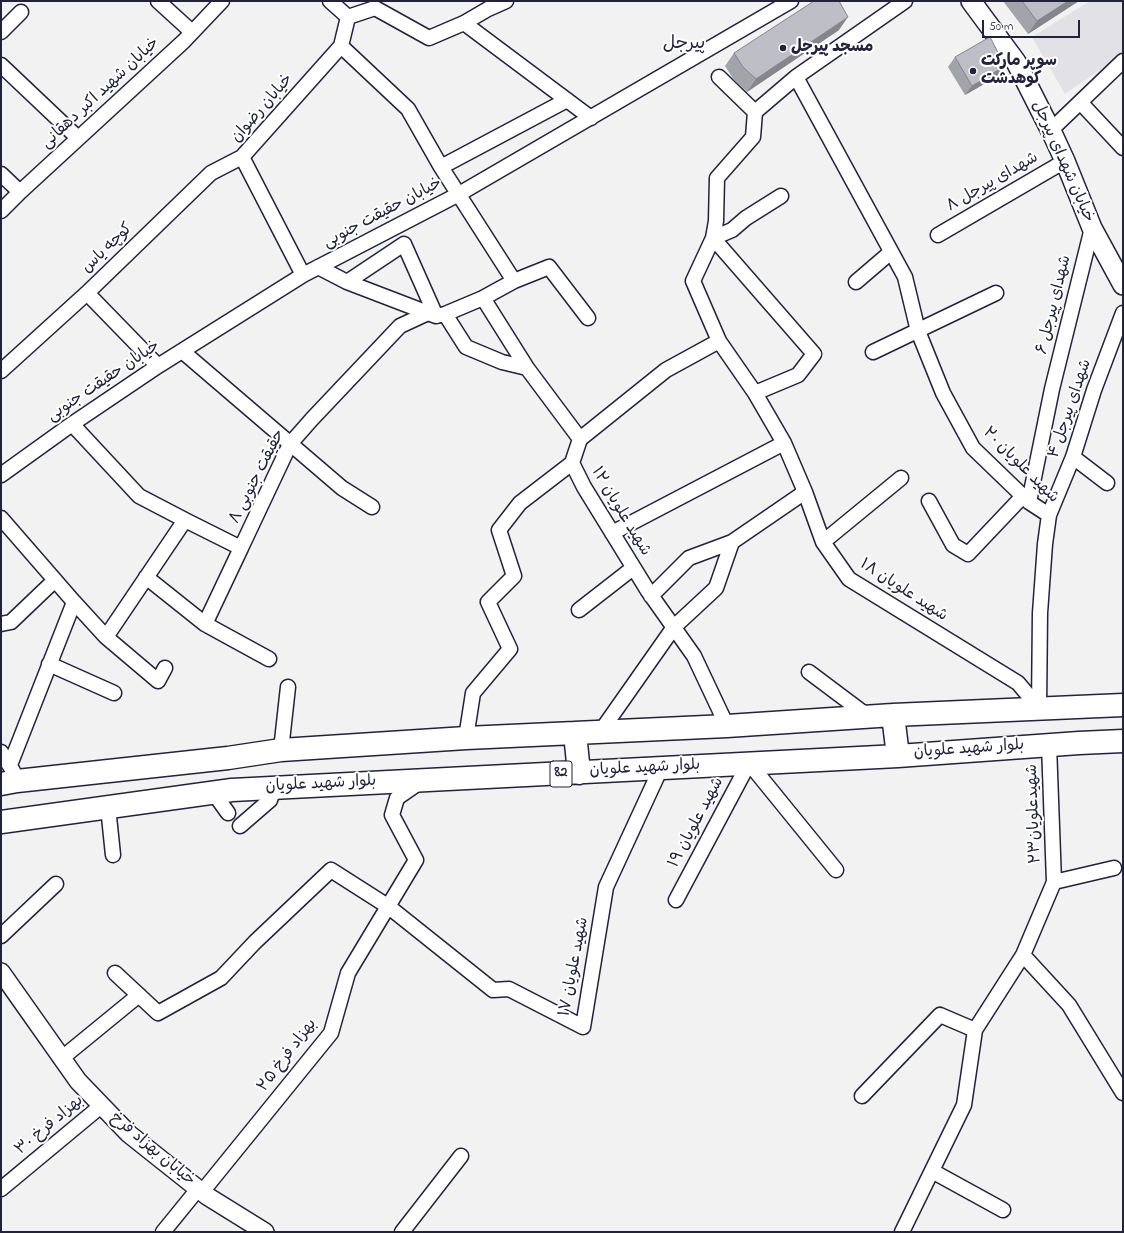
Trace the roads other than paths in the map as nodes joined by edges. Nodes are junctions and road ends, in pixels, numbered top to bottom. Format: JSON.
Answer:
{"nodes":[{"id":1,"x":158,"y":1,"type":"edge"},
{"id":2,"x":222,"y":1,"type":"edge"},
{"id":3,"x":330,"y":1,"type":"edge"},
{"id":4,"x":506,"y":1,"type":"edge"},
{"id":5,"x":791,"y":1,"type":"edge"},
{"id":6,"x":905,"y":1,"type":"edge"},
{"id":7,"x":971,"y":1,"type":"edge"},
{"id":8,"x":486,"y":5,"type":"edge"},
{"id":9,"x":21,"y":12,"type":"dead end"},
{"id":10,"x":348,"y":17,"type":"junction"},
{"id":11,"x":464,"y":23,"type":"junction"},
{"id":12,"x":1,"y":32,"type":"edge"},
{"id":13,"x":192,"y":32,"type":"junction"},
{"id":14,"x":342,"y":46,"type":"junction"},
{"id":15,"x":1123,"y":61,"type":"edge"},
{"id":16,"x":1,"y":65,"type":"edge"},
{"id":17,"x":719,"y":77,"type":"dead end"},
{"id":18,"x":796,"y":77,"type":"junction"},
{"id":19,"x":567,"y":100,"type":"junction"},
{"id":20,"x":1080,"y":102,"type":"junction"},
{"id":21,"x":754,"y":112,"type":"junction"},
{"id":22,"x":591,"y":118,"type":"junction"},
{"id":23,"x":1050,"y":130,"type":"junction"},
{"id":24,"x":78,"y":138,"type":"junction"},
{"id":25,"x":1123,"y":148,"type":"edge"},
{"id":26,"x":242,"y":157,"type":"junction"},
{"id":27,"x":1065,"y":161,"type":"junction"},
{"id":28,"x":441,"y":167,"type":"junction"},
{"id":29,"x":1,"y":174,"type":"edge"},
{"id":30,"x":20,"y":192,"type":"junction"},
{"id":31,"x":459,"y":194,"type":"junction"},
{"id":32,"x":781,"y":196,"type":"dead end"},
{"id":33,"x":1,"y":211,"type":"edge"},
{"id":34,"x":1092,"y":228,"type":"junction"},
{"id":35,"x":938,"y":235,"type":"dead end"},
{"id":36,"x":713,"y":238,"type":"junction"},
{"id":37,"x":891,"y":252,"type":"junction"},
{"id":38,"x":318,"y":268,"type":"junction"},
{"id":39,"x":303,"y":275,"type":"junction"},
{"id":40,"x":514,"y":281,"type":"junction"},
{"id":41,"x":347,"y":282,"type":"junction"},
{"id":42,"x":856,"y":282,"type":"dead end"},
{"id":43,"x":1123,"y":285,"type":"edge"},
{"id":44,"x":87,"y":293,"type":"junction"},
{"id":45,"x":996,"y":293,"type":"dead end"},
{"id":46,"x":483,"y":298,"type":"junction"},
{"id":47,"x":1123,"y":313,"type":"edge"},
{"id":48,"x":436,"y":314,"type":"junction"},
{"id":49,"x":588,"y":318,"type":"dead end"},
{"id":50,"x":918,"y":331,"type":"junction"},
{"id":51,"x":719,"y":341,"type":"junction"},
{"id":52,"x":182,"y":351,"type":"junction"},
{"id":53,"x":874,"y":352,"type":"dead end"},
{"id":54,"x":158,"y":366,"type":"junction"},
{"id":55,"x":527,"y":368,"type":"junction"},
{"id":56,"x":1,"y":371,"type":"edge"},
{"id":57,"x":754,"y":393,"type":"junction"},
{"id":58,"x":72,"y":424,"type":"junction"},
{"id":59,"x":580,"y":440,"type":"junction"},
{"id":60,"x":784,"y":443,"type":"junction"},
{"id":61,"x":290,"y":444,"type":"junction"},
{"id":62,"x":1073,"y":457,"type":"junction"},
{"id":63,"x":572,"y":463,"type":"junction"},
{"id":64,"x":2,"y":471,"type":"edge"},
{"id":65,"x":901,"y":478,"type":"dead end"},
{"id":66,"x":1107,"y":483,"type":"dead end"},
{"id":67,"x":805,"y":492,"type":"junction"},
{"id":68,"x":1026,"y":499,"type":"junction"},
{"id":69,"x":929,"y":501,"type":"dead end"},
{"id":70,"x":372,"y":507,"type":"dead end"},
{"id":71,"x":1049,"y":515,"type":"junction"},
{"id":72,"x":1,"y":518,"type":"edge"},
{"id":73,"x":184,"y":520,"type":"junction"},
{"id":74,"x":612,"y":533,"type":"junction"},
{"id":75,"x":732,"y":542,"type":"junction"},
{"id":76,"x":823,"y":542,"type":"junction"},
{"id":77,"x":241,"y":548,"type":"junction"},
{"id":78,"x":633,"y":568,"type":"junction"},
{"id":79,"x":146,"y":577,"type":"junction"},
{"id":80,"x":55,"y":580,"type":"junction"},
{"id":81,"x":651,"y":596,"type":"junction"},
{"id":82,"x":74,"y":602,"type":"junction"},
{"id":83,"x":580,"y":610,"type":"dead end"},
{"id":84,"x":1,"y":624,"type":"edge"},
{"id":85,"x":206,"y":624,"type":"junction"},
{"id":86,"x":674,"y":627,"type":"junction"},
{"id":87,"x":106,"y":637,"type":"junction"},
{"id":88,"x":269,"y":659,"type":"dead end"},
{"id":89,"x":49,"y":664,"type":"junction"},
{"id":90,"x":165,"y":668,"type":"dead end"},
{"id":91,"x":809,"y":672,"type":"dead end"},
{"id":92,"x":288,"y":687,"type":"dead end"},
{"id":93,"x":114,"y":693,"type":"dead end"},
{"id":94,"x":1123,"y":705,"type":"edge"},
{"id":95,"x":1039,"y":708,"type":"junction"},
{"id":96,"x":893,"y":715,"type":"junction"},
{"id":97,"x":869,"y":718,"type":"junction"},
{"id":98,"x":727,"y":726,"type":"junction"},
{"id":99,"x":600,"y":731,"type":"junction"},
{"id":100,"x":574,"y":733,"type":"junction"},
{"id":101,"x":466,"y":738,"type":"junction"},
{"id":102,"x":1123,"y":741,"type":"edge"},
{"id":103,"x":1049,"y":745,"type":"junction"},
{"id":104,"x":281,"y":750,"type":"junction"},
{"id":105,"x":1,"y":752,"type":"edge"},
{"id":106,"x":898,"y":756,"type":"junction"},
{"id":107,"x":749,"y":764,"type":"junction"},
{"id":108,"x":661,"y":768,"type":"junction"},
{"id":109,"x":579,"y":773,"type":"junction"},
{"id":110,"x":9,"y":776,"type":"edge"},
{"id":111,"x":422,"y":780,"type":"junction"},
{"id":112,"x":274,"y":788,"type":"junction"},
{"id":113,"x":213,"y":792,"type":"junction"},
{"id":114,"x":108,"y":807,"type":"junction"},
{"id":115,"x":228,"y":813,"type":"dead end"},
{"id":116,"x":1,"y":822,"type":"edge"},
{"id":117,"x":240,"y":826,"type":"dead end"},
{"id":118,"x":113,"y":855,"type":"dead end"},
{"id":119,"x":1114,"y":868,"type":"dead end"},
{"id":120,"x":836,"y":870,"type":"dead end"},
{"id":121,"x":1054,"y":882,"type":"junction"},
{"id":122,"x":56,"y":884,"type":"dead end"},
{"id":123,"x":676,"y":900,"type":"dead end"},
{"id":124,"x":389,"y":907,"type":"junction"},
{"id":125,"x":1,"y":936,"type":"edge"},
{"id":126,"x":1023,"y":955,"type":"junction"},
{"id":127,"x":115,"y":973,"type":"dead end"},
{"id":128,"x":2,"y":976,"type":"edge"},
{"id":129,"x":139,"y":995,"type":"junction"},
{"id":130,"x":975,"y":1030,"type":"junction"},
{"id":131,"x":62,"y":1058,"type":"junction"},
{"id":132,"x":1123,"y":1093,"type":"edge"},
{"id":133,"x":862,"y":1096,"type":"dead end"},
{"id":134,"x":101,"y":1106,"type":"junction"},
{"id":135,"x":461,"y":1156,"type":"dead end"},
{"id":136,"x":932,"y":1171,"type":"junction"},
{"id":137,"x":1,"y":1189,"type":"edge"},
{"id":138,"x":200,"y":1190,"type":"junction"},
{"id":139,"x":1003,"y":1210,"type":"dead end"},
{"id":140,"x":163,"y":1232,"type":"edge"},
{"id":141,"x":265,"y":1232,"type":"edge"},
{"id":142,"x":402,"y":1232,"type":"edge"},
{"id":143,"x":902,"y":1232,"type":"edge"}],
"edges":[{"from":1,"to":13,"type":"street"},
{"from":2,"to":13,"type":"street","name":"خیابان شهید اکبر دهقانی"},
{"from":3,"to":10,"type":"street"},
{"from":4,"to":8,"type":"street"},
{"from":5,"to":22,"type":"street","name":"خیابان حقیقت جنوبی"},
{"from":6,"to":18,"type":"street"},
{"from":7,"to":23,"type":"main road","name":"خیابان شهدای پیرجل"},
{"from":8,"to":11,"type":"street"},
{"from":9,"to":12,"type":"street"},
{"from":10,"to":11,"type":"street"},
{"from":10,"to":14,"type":"street"},
{"from":11,"to":19,"type":"street"},
{"from":13,"to":24,"type":"street","name":"خیابان شهید اکبر دهقانی"},
{"from":14,"to":26,"type":"street","name":"خیابان رضوان"},
{"from":14,"to":28,"type":"street"},
{"from":15,"to":20,"type":"street"},
{"from":16,"to":24,"type":"street"},
{"from":17,"to":21,"type":"street"},
{"from":18,"to":21,"type":"street"},
{"from":18,"to":37,"type":"street","name":"شهید علویان ۲۰"},
{"from":19,"to":22,"type":"street"},
{"from":19,"to":28,"type":"street"},
{"from":20,"to":23,"type":"street"},
{"from":20,"to":25,"type":"street"},
{"from":21,"to":36,"type":"street","name":"شهید علویان ۱۸"},
{"from":22,"to":31,"type":"street","name":"خیابان حقیقت جنوبی"},
{"from":23,"to":27,"type":"main road","name":"خیابان شهدای پیرجل"},
{"from":24,"to":30,"type":"street","name":"خیابان شهید اکبر دهقانی"},
{"from":26,"to":39,"type":"street","name":"خیابان رضوان"},
{"from":26,"to":44,"type":"street","name":"کوچه یاس"},
{"from":27,"to":34,"type":"main road","name":"خیابان شهدای پیرجل"},
{"from":27,"to":35,"type":"street","name":"شهدای پیرجل ۸"},
{"from":28,"to":31,"type":"street"},
{"from":29,"to":30,"type":"street"},
{"from":30,"to":33,"type":"street","name":"خیابان شهید اکبر دهقانی"},
{"from":31,"to":38,"type":"street","name":"خیابان حقیقت جنوبی"},
{"from":31,"to":40,"type":"street"},
{"from":32,"to":36,"type":"street"},
{"from":34,"to":43,"type":"main road","name":"خیابان شهدای پیرجل"},
{"from":34,"to":68,"type":"street","name":"شهدای پیرجل ۶"},
{"from":36,"to":51,"type":"street","name":"شهید علویان ۱۸"},
{"from":36,"to":57,"type":"street"},
{"from":37,"to":42,"type":"street"},
{"from":37,"to":50,"type":"street","name":"شهید علویان ۲۰"},
{"from":38,"to":39,"type":"street","name":"خیابان حقیقت جنوبی"},
{"from":38,"to":41,"type":"street"},
{"from":39,"to":52,"type":"street","name":"خیابان حقیقت جنوبی"},
{"from":40,"to":46,"type":"street","name":"حقیقت جنوبی ۸"},
{"from":40,"to":49,"type":"street","name":"حقیقت جنوبی ۸"},
{"from":41,"to":48,"type":"street"},
{"from":41,"to":48,"type":"street"},
{"from":44,"to":54,"type":"street"},
{"from":44,"to":56,"type":"street","name":"کوچه یاس"},
{"from":45,"to":50,"type":"street"},
{"from":46,"to":48,"type":"street","name":"حقیقت جنوبی ۸"},
{"from":46,"to":55,"type":"street"},
{"from":47,"to":62,"type":"street","name":"شهدای پیرجل ۴"},
{"from":48,"to":55,"type":"street"},
{"from":48,"to":61,"type":"street","name":"حقیقت جنوبی ۸"},
{"from":50,"to":53,"type":"street"},
{"from":50,"to":68,"type":"street","name":"شهید علویان ۲۰"},
{"from":51,"to":57,"type":"street","name":"شهید علویان ۱۸"},
{"from":51,"to":59,"type":"street"},
{"from":52,"to":54,"type":"street","name":"خیابان حقیقت جنوبی"},
{"from":52,"to":61,"type":"street"},
{"from":54,"to":58,"type":"street","name":"خیابان حقیقت جنوبی"},
{"from":55,"to":59,"type":"street"},
{"from":57,"to":60,"type":"street","name":"شهید علویان ۱۸"},
{"from":58,"to":64,"type":"street","name":"خیابان حقیقت جنوبی"},
{"from":58,"to":73,"type":"street","name":"حقیقت جنوبی ۸"},
{"from":59,"to":63,"type":"street","name":"شهید علویان ۱۲"},
{"from":60,"to":67,"type":"street","name":"شهید علویان ۱۸"},
{"from":60,"to":74,"type":"street"},
{"from":61,"to":70,"type":"street"},
{"from":61,"to":77,"type":"street","name":"حقیقت جنوبی ۸"},
{"from":62,"to":66,"type":"street"},
{"from":62,"to":71,"type":"street","name":"شهدای پیرجل ۴"},
{"from":63,"to":74,"type":"street","name":"شهید علویان ۱۲"},
{"from":63,"to":101,"type":"street"},
{"from":65,"to":76,"type":"street"},
{"from":67,"to":75,"type":"street"},
{"from":67,"to":76,"type":"street","name":"شهید علویان ۱۸"},
{"from":68,"to":69,"type":"street"},
{"from":68,"to":71,"type":"street","name":"شهید علویان ۲۰"},
{"from":71,"to":95,"type":"street","name":"شهید علویان ۲۰"},
{"from":72,"to":80,"type":"street"},
{"from":73,"to":77,"type":"street","name":"حقیقت جنوبی ۸"},
{"from":73,"to":79,"type":"street"},
{"from":74,"to":78,"type":"street","name":"شهید علویان ۱۲"},
{"from":75,"to":81,"type":"street"},
{"from":75,"to":86,"type":"street"},
{"from":76,"to":95,"type":"street","name":"شهید علویان ۱۸"},
{"from":77,"to":85,"type":"street"},
{"from":78,"to":81,"type":"street","name":"شهید علویان ۱۲"},
{"from":78,"to":83,"type":"street"},
{"from":79,"to":85,"type":"street"},
{"from":79,"to":87,"type":"street"},
{"from":80,"to":82,"type":"street"},
{"from":80,"to":84,"type":"street"},
{"from":81,"to":86,"type":"street","name":"شهید علویان ۱۲"},
{"from":82,"to":87,"type":"street"},
{"from":82,"to":89,"type":"street"},
{"from":85,"to":88,"type":"street"},
{"from":86,"to":98,"type":"street","name":"شهید علویان ۱۲"},
{"from":86,"to":99,"type":"street"},
{"from":87,"to":90,"type":"street"},
{"from":89,"to":93,"type":"street"},
{"from":89,"to":110,"type":"street"},
{"from":91,"to":97,"type":"street"},
{"from":92,"to":104,"type":"street"},
{"from":94,"to":95,"type":"main road"},
{"from":95,"to":96,"type":"main road"},
{"from":96,"to":97,"type":"main road"},
{"from":96,"to":106,"type":"main road"},
{"from":97,"to":98,"type":"main road"},
{"from":98,"to":99,"type":"main road"},
{"from":99,"to":100,"type":"main road"},
{"from":100,"to":101,"type":"main road"},
{"from":100,"to":109,"type":"main road"},
{"from":101,"to":104,"type":"main road"},
{"from":102,"to":103,"type":"main road","name":"بلوار شهید علویان","number":"82"},
{"from":103,"to":106,"type":"main road","name":"بلوار شهید علویان","number":"82"},
{"from":103,"to":121,"type":"street","name":"شهیدعلویان۲۳"},
{"from":104,"to":110,"type":"main road"},
{"from":105,"to":110,"type":"street"},
{"from":106,"to":107,"type":"main road","name":"بلوار شهید علویان","number":"82"},
{"from":107,"to":108,"type":"main road","name":"بلوار شهید علویان","number":"82"},
{"from":107,"to":120,"type":"street"},
{"from":107,"to":123,"type":"street","name":"شهید علویان ۱۹"},
{"from":108,"to":109,"type":"main road","name":"بلوار شهید علویان","number":"82"},
{"from":108,"to":124,"type":"street","name":"شهید علویان ۱۷"},
{"from":109,"to":111,"type":"main road","name":"بلوار شهید علویان","number":"82"},
{"from":111,"to":112,"type":"main road","name":"بلوار شهید علویان","number":"82"},
{"from":111,"to":124,"type":"street","name":"بهزاد فرخ ۲۵"},
{"from":112,"to":113,"type":"main road","name":"بلوار شهید علویان","number":"82"},
{"from":112,"to":117,"type":"street"},
{"from":113,"to":114,"type":"main road","name":"بلوار شهید علویان","number":"82"},
{"from":113,"to":115,"type":"street"},
{"from":114,"to":116,"type":"main road","name":"بلوار شهید علویان","number":"82"},
{"from":114,"to":118,"type":"street"},
{"from":119,"to":121,"type":"street"},
{"from":121,"to":126,"type":"street"},
{"from":122,"to":125,"type":"street"},
{"from":124,"to":129,"type":"street"},
{"from":124,"to":138,"type":"street","name":"بهزاد فرخ ۲۵"},
{"from":126,"to":130,"type":"street"},
{"from":126,"to":132,"type":"street"},
{"from":127,"to":129,"type":"street"},
{"from":128,"to":131,"type":"street","name":"خیابان بهزاد فرخ"},
{"from":129,"to":131,"type":"street"},
{"from":130,"to":133,"type":"street"},
{"from":130,"to":136,"type":"street"},
{"from":131,"to":134,"type":"street","name":"خیابان بهزاد فرخ"},
{"from":134,"to":137,"type":"street","name":"بهزاد فرخ ۳۰"},
{"from":134,"to":138,"type":"street","name":"خیابان بهزاد فرخ"},
{"from":135,"to":142,"type":"street"},
{"from":136,"to":139,"type":"street"},
{"from":136,"to":143,"type":"street"},
{"from":138,"to":140,"type":"street","name":"بهزاد فرخ ۲۵"},
{"from":138,"to":141,"type":"street","name":"خیابان بهزاد فرخ"}]}
